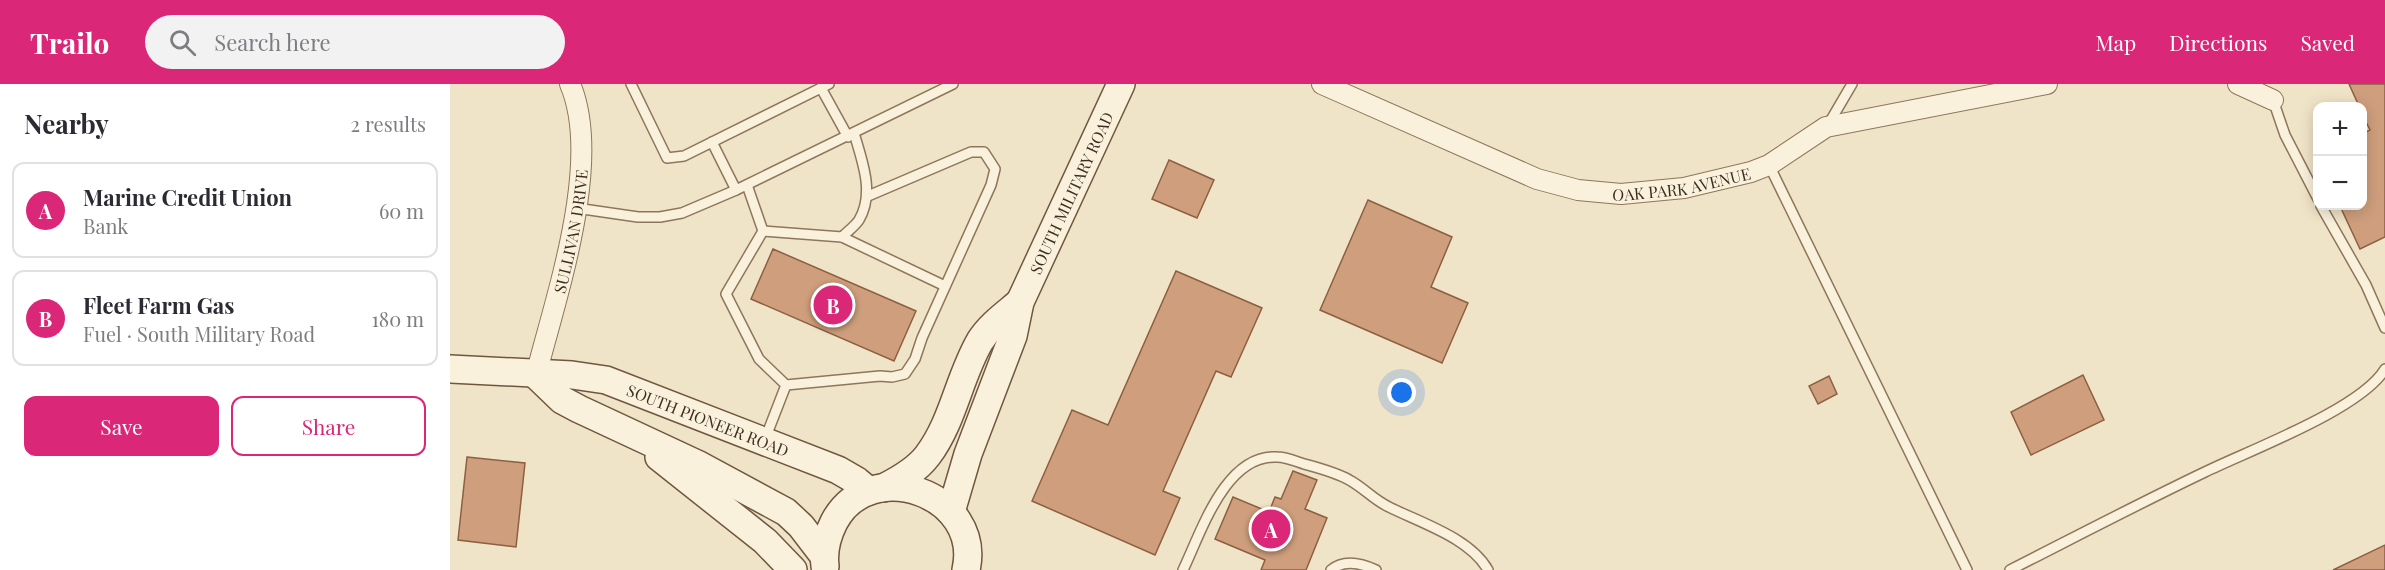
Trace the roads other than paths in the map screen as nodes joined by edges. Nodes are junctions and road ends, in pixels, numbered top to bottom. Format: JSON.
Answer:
{"nodes":[{"id":1,"x":570,"y":84,"type":"edge"},
{"id":2,"x":631,"y":84,"type":"edge"},
{"id":3,"x":953,"y":84,"type":"edge"},
{"id":4,"x":1121,"y":84,"type":"edge"},
{"id":5,"x":1322,"y":84,"type":"edge"},
{"id":6,"x":1852,"y":84,"type":"edge"},
{"id":7,"x":2047,"y":84,"type":"edge"},
{"id":8,"x":2238,"y":84,"type":"edge"},
{"id":9,"x":825,"y":86,"type":"edge"},
{"id":10,"x":2273,"y":100,"type":"joint"},
{"id":11,"x":1826,"y":127,"type":"junction"},
{"id":12,"x":851,"y":135,"type":"junction"},
{"id":13,"x":712,"y":142,"type":"junction"},
{"id":14,"x":1769,"y":165,"type":"junction"},
{"id":15,"x":747,"y":185,"type":"junction"},
{"id":16,"x":736,"y":190,"type":"junction"},
{"id":17,"x":2313,"y":190,"type":"edge"},
{"id":18,"x":868,"y":196,"type":"junction"},
{"id":19,"x":576,"y":208,"type":"junction"},
{"id":20,"x":2323,"y":210,"type":"edge"},
{"id":21,"x":763,"y":231,"type":"junction"},
{"id":22,"x":843,"y":237,"type":"junction"},
{"id":23,"x":945,"y":286,"type":"junction"},
{"id":24,"x":1020,"y":302,"type":"junction"},
{"id":25,"x":2385,"y":328,"type":"edge"},
{"id":26,"x":450,"y":369,"type":"edge"},
{"id":27,"x":2385,"y":369,"type":"edge"},
{"id":28,"x":536,"y":375,"type":"junction"},
{"id":29,"x":786,"y":385,"type":"junction"},
{"id":30,"x":631,"y":433,"type":"junction"},
{"id":31,"x":765,"y":442,"type":"junction"},
{"id":32,"x":876,"y":489,"type":"junction"},
{"id":33,"x":951,"y":512,"type":"junction"},
{"id":34,"x":965,"y":537,"type":"junction"},
{"id":35,"x":825,"y":563,"type":"edge"},
{"id":36,"x":793,"y":570,"type":"edge"},
{"id":37,"x":966,"y":570,"type":"edge"},
{"id":38,"x":988,"y":570,"type":"edge"},
{"id":39,"x":1183,"y":570,"type":"edge"},
{"id":40,"x":1331,"y":570,"type":"edge"},
{"id":41,"x":1376,"y":570,"type":"edge"},
{"id":42,"x":1488,"y":570,"type":"edge"},
{"id":43,"x":1967,"y":570,"type":"edge"},
{"id":44,"x":2010,"y":570,"type":"edge"}],
"edges":[{"from":1,"to":19,"type":"street","name":"SULLIVAN DRIVE"},
{"from":2,"to":13,"type":"lane"},
{"from":3,"to":12,"type":"lane"},
{"from":4,"to":24,"type":"main road","name":"SOUTH MILITARY ROAD"},
{"from":5,"to":14,"type":"street","name":"OAK PARK AVENUE"},
{"from":6,"to":11,"type":"lane"},
{"from":7,"to":11,"type":"street","name":"OAK PARK AVENUE"},
{"from":8,"to":10,"type":"street"},
{"from":9,"to":12,"type":"lane"},
{"from":9,"to":13,"type":"lane"},
{"from":10,"to":17,"type":"lane"},
{"from":11,"to":14,"type":"street","name":"OAK PARK AVENUE"},
{"from":12,"to":15,"type":"lane"},
{"from":12,"to":18,"type":"lane"},
{"from":13,"to":16,"type":"lane"},
{"from":14,"to":43,"type":"lane"},
{"from":15,"to":16,"type":"lane"},
{"from":15,"to":21,"type":"lane"},
{"from":16,"to":19,"type":"lane"},
{"from":18,"to":22,"type":"lane"},
{"from":18,"to":23,"type":"lane"},
{"from":19,"to":28,"type":"street","name":"SULLIVAN DRIVE"},
{"from":20,"to":25,"type":"lane"},
{"from":21,"to":22,"type":"lane"},
{"from":21,"to":29,"type":"lane"},
{"from":22,"to":23,"type":"lane"},
{"from":23,"to":29,"type":"lane"},
{"from":24,"to":32,"type":"main road","name":"SOUTH MILITARY ROAD"},
{"from":24,"to":33,"type":"main road","name":"SOUTH MILITARY ROAD"},
{"from":26,"to":28,"type":"main road","name":"SOUTH PIONEER ROAD"},
{"from":27,"to":44,"type":"lane"},
{"from":28,"to":30,"type":"main road"},
{"from":28,"to":31,"type":"main road","name":"SOUTH PIONEER ROAD"},
{"from":29,"to":31,"type":"lane"},
{"from":30,"to":35,"type":"main road"},
{"from":30,"to":36,"type":"main road"},
{"from":31,"to":32,"type":"main road","name":"SOUTH PIONEER ROAD"},
{"from":32,"to":33,"type":"main road"},
{"from":32,"to":35,"type":"main road","name":"SOUTH MILITARY ROAD"},
{"from":33,"to":34,"type":"main road"},
{"from":34,"to":37,"type":"main road"},
{"from":34,"to":38,"type":"main road"},
{"from":39,"to":42,"type":"lane"},
{"from":40,"to":41,"type":"lane"}]}
